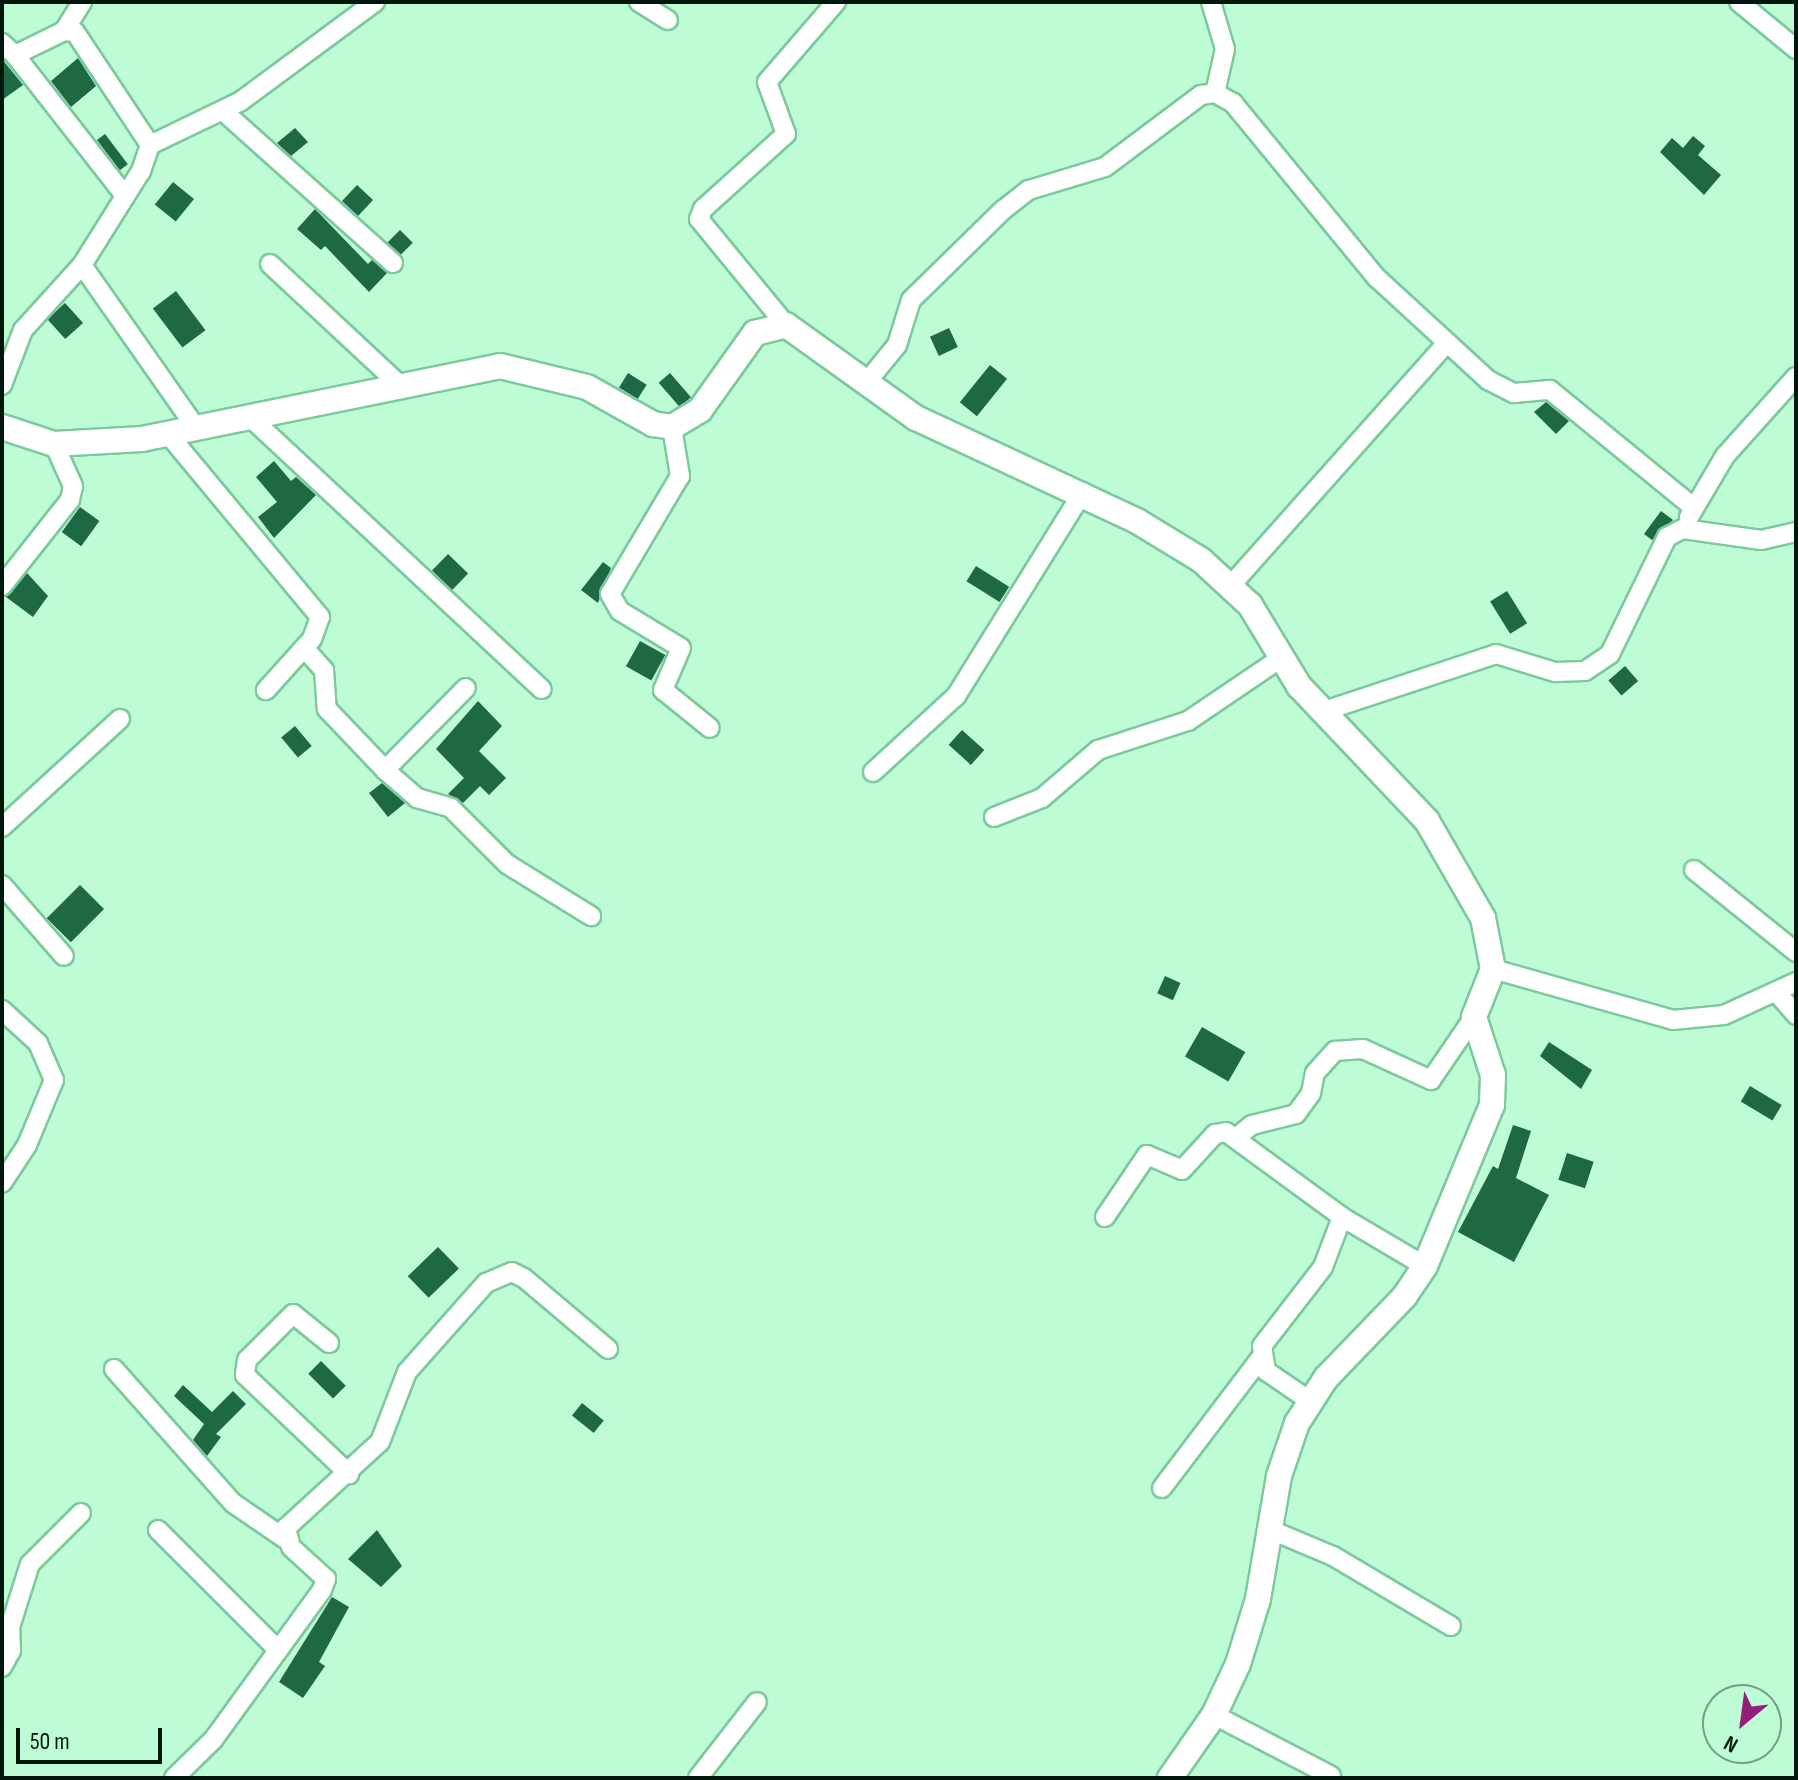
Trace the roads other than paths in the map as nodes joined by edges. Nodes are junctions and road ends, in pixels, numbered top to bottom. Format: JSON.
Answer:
{"nodes":[{"id":1,"x":375,"y":2,"type":"edge"},
{"id":2,"x":639,"y":2,"type":"edge"},
{"id":3,"x":836,"y":2,"type":"edge"},
{"id":4,"x":1211,"y":2,"type":"edge"},
{"id":5,"x":1739,"y":2,"type":"edge"},
{"id":6,"x":76,"y":5,"type":"edge"},
{"id":7,"x":668,"y":20,"type":"dead end"},
{"id":8,"x":64,"y":31,"type":"junction"},
{"id":9,"x":8,"y":49,"type":"edge"},
{"id":10,"x":1796,"y":49,"type":"edge"},
{"id":11,"x":1215,"y":93,"type":"junction"},
{"id":12,"x":223,"y":111,"type":"junction"},
{"id":13,"x":150,"y":145,"type":"junction"},
{"id":14,"x":125,"y":196,"type":"junction"},
{"id":15,"x":393,"y":263,"type":"dead end"},
{"id":16,"x":270,"y":264,"type":"dead end"},
{"id":17,"x":82,"y":265,"type":"junction"},
{"id":18,"x":786,"y":325,"type":"junction"},
{"id":19,"x":1447,"y":343,"type":"junction"},
{"id":20,"x":1796,"y":377,"type":"edge"},
{"id":21,"x":866,"y":383,"type":"junction"},
{"id":22,"x":2,"y":385,"type":"edge"},
{"id":23,"x":403,"y":388,"type":"junction"},
{"id":24,"x":252,"y":419,"type":"junction"},
{"id":25,"x":2,"y":427,"type":"edge"},
{"id":26,"x":672,"y":427,"type":"junction"},
{"id":27,"x":197,"y":429,"type":"junction"},
{"id":28,"x":168,"y":434,"type":"junction"},
{"id":29,"x":54,"y":444,"type":"junction"},
{"id":30,"x":1083,"y":492,"type":"junction"},
{"id":31,"x":1694,"y":508,"type":"junction"},
{"id":32,"x":1683,"y":529,"type":"junction"},
{"id":33,"x":1796,"y":532,"type":"edge"},
{"id":34,"x":1232,"y":584,"type":"junction"},
{"id":35,"x":2,"y":586,"type":"edge"},
{"id":36,"x":304,"y":648,"type":"junction"},
{"id":37,"x":1281,"y":658,"type":"junction"},
{"id":38,"x":466,"y":688,"type":"dead end"},
{"id":39,"x":542,"y":689,"type":"dead end"},
{"id":40,"x":266,"y":690,"type":"dead end"},
{"id":41,"x":1321,"y":712,"type":"junction"},
{"id":42,"x":120,"y":719,"type":"dead end"},
{"id":43,"x":710,"y":728,"type":"dead end"},
{"id":44,"x":385,"y":770,"type":"junction"},
{"id":45,"x":873,"y":772,"type":"dead end"},
{"id":46,"x":994,"y":817,"type":"dead end"},
{"id":47,"x":2,"y":827,"type":"edge"},
{"id":48,"x":1694,"y":870,"type":"dead end"},
{"id":49,"x":2,"y":885,"type":"edge"},
{"id":50,"x":591,"y":916,"type":"dead end"},
{"id":51,"x":1796,"y":952,"type":"edge"},
{"id":52,"x":64,"y":956,"type":"dead end"},
{"id":53,"x":1493,"y":969,"type":"junction"},
{"id":54,"x":1796,"y":982,"type":"edge"},
{"id":55,"x":1778,"y":994,"type":"junction"},
{"id":56,"x":2,"y":1010,"type":"edge"},
{"id":57,"x":1796,"y":1015,"type":"edge"},
{"id":58,"x":1474,"y":1017,"type":"junction"},
{"id":59,"x":1237,"y":1137,"type":"junction"},
{"id":60,"x":2,"y":1183,"type":"edge"},
{"id":61,"x":1105,"y":1217,"type":"dead end"},
{"id":62,"x":1342,"y":1217,"type":"junction"},
{"id":63,"x":1425,"y":1266,"type":"junction"},
{"id":64,"x":329,"y":1343,"type":"dead end"},
{"id":65,"x":608,"y":1349,"type":"dead end"},
{"id":66,"x":1260,"y":1359,"type":"junction"},
{"id":67,"x":114,"y":1369,"type":"dead end"},
{"id":68,"x":1310,"y":1401,"type":"junction"},
{"id":69,"x":349,"y":1474,"type":"junction"},
{"id":70,"x":1162,"y":1488,"type":"dead end"},
{"id":71,"x":81,"y":1513,"type":"dead end"},
{"id":72,"x":158,"y":1530,"type":"dead end"},
{"id":73,"x":1271,"y":1530,"type":"junction"},
{"id":74,"x":284,"y":1538,"type":"junction"},
{"id":75,"x":1451,"y":1626,"type":"dead end"},
{"id":76,"x":278,"y":1650,"type":"junction"},
{"id":77,"x":2,"y":1667,"type":"edge"},
{"id":78,"x":757,"y":1702,"type":"dead end"},
{"id":79,"x":1214,"y":1715,"type":"junction"},
{"id":80,"x":1331,"y":1776,"type":"edge"},
{"id":81,"x":174,"y":1778,"type":"edge"},
{"id":82,"x":698,"y":1778,"type":"edge"},
{"id":83,"x":1170,"y":1778,"type":"edge"}],
"edges":[{"from":1,"to":12,"type":"street"},
{"from":2,"to":7,"type":"street"},
{"from":3,"to":18,"type":"street"},
{"from":4,"to":11,"type":"street"},
{"from":5,"to":10,"type":"street"},
{"from":6,"to":8,"type":"street"},
{"from":8,"to":9,"type":"street"},
{"from":8,"to":13,"type":"street"},
{"from":9,"to":14,"type":"street"},
{"from":11,"to":19,"type":"street"},
{"from":11,"to":21,"type":"street"},
{"from":12,"to":13,"type":"street"},
{"from":12,"to":15,"type":"street"},
{"from":13,"to":14,"type":"street"},
{"from":14,"to":17,"type":"street"},
{"from":16,"to":23,"type":"street"},
{"from":17,"to":22,"type":"street"},
{"from":17,"to":27,"type":"street"},
{"from":18,"to":21,"type":"street"},
{"from":18,"to":26,"type":"street"},
{"from":19,"to":31,"type":"street"},
{"from":19,"to":34,"type":"street"},
{"from":20,"to":31,"type":"street"},
{"from":21,"to":30,"type":"street"},
{"from":23,"to":24,"type":"street"},
{"from":23,"to":26,"type":"street"},
{"from":24,"to":27,"type":"street"},
{"from":24,"to":39,"type":"street"},
{"from":25,"to":29,"type":"street"},
{"from":26,"to":43,"type":"street"},
{"from":27,"to":28,"type":"street"},
{"from":28,"to":29,"type":"street"},
{"from":28,"to":36,"type":"street"},
{"from":29,"to":35,"type":"street"},
{"from":30,"to":34,"type":"street"},
{"from":30,"to":45,"type":"street"},
{"from":31,"to":32,"type":"street"},
{"from":32,"to":33,"type":"street"},
{"from":32,"to":41,"type":"street"},
{"from":34,"to":37,"type":"street"},
{"from":36,"to":40,"type":"street"},
{"from":36,"to":44,"type":"street"},
{"from":37,"to":41,"type":"street"},
{"from":37,"to":46,"type":"street"},
{"from":38,"to":44,"type":"street"},
{"from":41,"to":53,"type":"street"},
{"from":42,"to":47,"type":"street"},
{"from":44,"to":50,"type":"street"},
{"from":48,"to":51,"type":"street"},
{"from":49,"to":52,"type":"street"},
{"from":53,"to":55,"type":"street"},
{"from":53,"to":58,"type":"street"},
{"from":54,"to":55,"type":"street"},
{"from":55,"to":57,"type":"street"},
{"from":56,"to":60,"type":"street"},
{"from":58,"to":59,"type":"street"},
{"from":58,"to":63,"type":"street"},
{"from":59,"to":61,"type":"street"},
{"from":59,"to":62,"type":"street"},
{"from":62,"to":63,"type":"street"},
{"from":62,"to":66,"type":"street"},
{"from":63,"to":68,"type":"street"},
{"from":64,"to":69,"type":"street"},
{"from":65,"to":69,"type":"street"},
{"from":66,"to":68,"type":"street"},
{"from":66,"to":70,"type":"street"},
{"from":67,"to":74,"type":"street"},
{"from":68,"to":73,"type":"street"},
{"from":69,"to":74,"type":"street"},
{"from":71,"to":77,"type":"street"},
{"from":72,"to":76,"type":"street"},
{"from":73,"to":75,"type":"street"},
{"from":73,"to":79,"type":"street"},
{"from":74,"to":76,"type":"street"},
{"from":76,"to":81,"type":"street"},
{"from":78,"to":82,"type":"street"},
{"from":79,"to":80,"type":"street"},
{"from":79,"to":83,"type":"street"}]}
